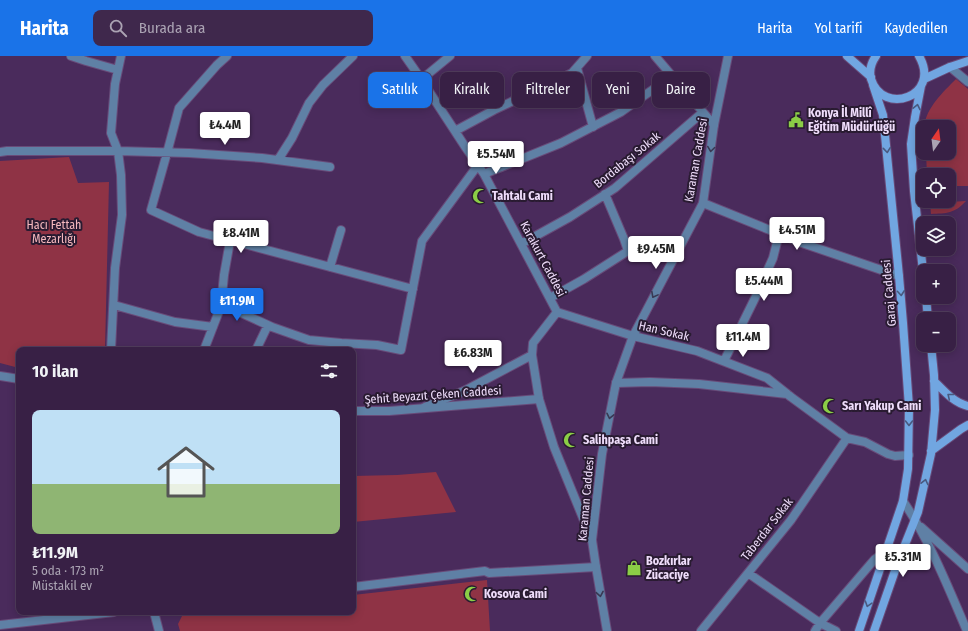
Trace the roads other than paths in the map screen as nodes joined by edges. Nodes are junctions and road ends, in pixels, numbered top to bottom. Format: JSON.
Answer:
{"nodes":[{"id":1,"x":72,"y":56,"type":"edge"},
{"id":2,"x":121,"y":56,"type":"edge"},
{"id":3,"x":227,"y":56,"type":"edge"},
{"id":4,"x":353,"y":56,"type":"edge"},
{"id":5,"x":405,"y":56,"type":"edge"},
{"id":6,"x":450,"y":56,"type":"edge"},
{"id":7,"x":587,"y":56,"type":"edge"},
{"id":8,"x":655,"y":56,"type":"edge"},
{"id":9,"x":728,"y":56,"type":"edge"},
{"id":10,"x":847,"y":56,"type":"edge"},
{"id":11,"x":876,"y":56,"type":"edge"},
{"id":12,"x":920,"y":56,"type":"edge"},
{"id":13,"x":968,"y":61,"type":"edge"},
{"id":14,"x":950,"y":67,"type":"junction"},
{"id":15,"x":577,"y":68,"type":"junction"},
{"id":16,"x":118,"y":70,"type":"junction"},
{"id":17,"x":416,"y":72,"type":"edge"},
{"id":18,"x":431,"y":72,"type":"edge"},
{"id":19,"x":669,"y":72,"type":"edge"},
{"id":20,"x":872,"y":81,"type":"junction"},
{"id":21,"x":968,"y":82,"type":"edge"},
{"id":22,"x":923,"y":83,"type":"junction"},
{"id":23,"x":652,"y":90,"type":"edge"},
{"id":24,"x":432,"y":95,"type":"edge"},
{"id":25,"x":700,"y":108,"type":"edge"},
{"id":26,"x":703,"y":112,"type":"junction"},
{"id":27,"x":714,"y":125,"type":"junction"},
{"id":28,"x":593,"y":127,"type":"junction"},
{"id":29,"x":455,"y":131,"type":"junction"},
{"id":30,"x":118,"y":151,"type":"junction"},
{"id":31,"x":0,"y":152,"type":"edge"},
{"id":32,"x":167,"y":153,"type":"junction"},
{"id":33,"x":278,"y":160,"type":"junction"},
{"id":34,"x":478,"y":166,"type":"junction"},
{"id":35,"x":330,"y":167,"type":"dead end"},
{"id":36,"x":484,"y":174,"type":"junction"},
{"id":37,"x":606,"y":194,"type":"junction"},
{"id":38,"x":703,"y":203,"type":"junction"},
{"id":39,"x":341,"y":230,"type":"dead end"},
{"id":40,"x":779,"y":234,"type":"junction"},
{"id":41,"x":230,"y":241,"type":"junction"},
{"id":42,"x":521,"y":244,"type":"junction"},
{"id":43,"x":922,"y":264,"type":"edge"},
{"id":44,"x":330,"y":267,"type":"junction"},
{"id":45,"x":899,"y":276,"type":"junction"},
{"id":46,"x":413,"y":289,"type":"junction"},
{"id":47,"x":550,"y":298,"type":"junction"},
{"id":48,"x":114,"y":305,"type":"junction"},
{"id":49,"x":221,"y":306,"type":"junction"},
{"id":50,"x":557,"y":312,"type":"junction"},
{"id":51,"x":268,"y":325,"type":"junction"},
{"id":52,"x":213,"y":327,"type":"junction"},
{"id":53,"x":633,"y":336,"type":"junction"},
{"id":54,"x":112,"y":347,"type":"edge"},
{"id":55,"x":205,"y":347,"type":"edge"},
{"id":56,"x":257,"y":347,"type":"edge"},
{"id":57,"x":341,"y":347,"type":"edge"},
{"id":58,"x":932,"y":352,"type":"edge"},
{"id":59,"x":532,"y":355,"type":"junction"},
{"id":60,"x":724,"y":361,"type":"junction"},
{"id":61,"x":0,"y":376,"type":"edge"},
{"id":62,"x":16,"y":379,"type":"edge"},
{"id":63,"x":934,"y":381,"type":"junction"},
{"id":64,"x":616,"y":383,"type":"junction"},
{"id":65,"x":788,"y":394,"type":"junction"},
{"id":66,"x":539,"y":399,"type":"junction"},
{"id":67,"x":968,"y":406,"type":"edge"},
{"id":68,"x":421,"y":409,"type":"junction"},
{"id":69,"x":356,"y":411,"type":"edge"},
{"id":70,"x":968,"y":426,"type":"edge"},
{"id":71,"x":847,"y":438,"type":"junction"},
{"id":72,"x":931,"y":451,"type":"junction"},
{"id":73,"x":909,"y":455,"type":"junction"},
{"id":74,"x":903,"y":501,"type":"junction"},
{"id":75,"x":916,"y":522,"type":"junction"},
{"id":76,"x":592,"y":540,"type":"junction"},
{"id":77,"x":885,"y":552,"type":"junction"},
{"id":78,"x":596,"y":567,"type":"junction"},
{"id":79,"x":968,"y":569,"type":"edge"},
{"id":80,"x":748,"y":574,"type":"junction"},
{"id":81,"x":356,"y":587,"type":"edge"},
{"id":82,"x":88,"y":615,"type":"edge"},
{"id":83,"x":155,"y":615,"type":"edge"},
{"id":84,"x":820,"y":623,"type":"junction"},
{"id":85,"x":0,"y":625,"type":"edge"},
{"id":86,"x":964,"y":630,"type":"edge"},
{"id":87,"x":159,"y":631,"type":"edge"},
{"id":88,"x":607,"y":631,"type":"edge"},
{"id":89,"x":701,"y":631,"type":"edge"},
{"id":90,"x":815,"y":631,"type":"edge"},
{"id":91,"x":836,"y":631,"type":"edge"},
{"id":92,"x":859,"y":631,"type":"edge"},
{"id":93,"x":874,"y":631,"type":"edge"}],
"edges":[{"from":1,"to":16,"type":"street"},
{"from":2,"to":16,"type":"street"},
{"from":3,"to":32,"type":"street"},
{"from":4,"to":33,"type":"street"},
{"from":5,"to":17,"type":"street","name":"Karakurt Caddesi"},
{"from":6,"to":18,"type":"street"},
{"from":7,"to":15,"type":"street"},
{"from":8,"to":19,"type":"street"},
{"from":9,"to":27,"type":"street","name":"Karaman Caddesi"},
{"from":10,"to":20,"type":"main road"},
{"from":11,"to":20,"type":"main road"},
{"from":12,"to":22,"type":"main road"},
{"from":13,"to":14,"type":"main road"},
{"from":14,"to":21,"type":"street"},
{"from":14,"to":22,"type":"main road"},
{"from":15,"to":28,"type":"street"},
{"from":15,"to":29,"type":"street"},
{"from":16,"to":30,"type":"street"},
{"from":20,"to":22,"type":"main road"},
{"from":20,"to":45,"type":"main road","name":"Garaj Caddesi","one_way":true},
{"from":43,"to":22,"type":"main road","one_way":true},
{"from":23,"to":28,"type":"street"},
{"from":24,"to":29,"type":"street","name":"Karakurt Caddesi"},
{"from":25,"to":26,"type":"street"},
{"from":26,"to":27,"type":"street"},
{"from":26,"to":37,"type":"street","name":"Bordabaşı Sokak"},
{"from":27,"to":38,"type":"street","name":"Karaman Caddesi","one_way":true},
{"from":28,"to":36,"type":"street"},
{"from":29,"to":34,"type":"street","name":"Karakurt Caddesi"},
{"from":30,"to":31,"type":"street"},
{"from":30,"to":32,"type":"street"},
{"from":30,"to":48,"type":"street"},
{"from":32,"to":33,"type":"street"},
{"from":32,"to":41,"type":"street"},
{"from":33,"to":35,"type":"street"},
{"from":34,"to":36,"type":"street","name":"Karakurt Caddesi"},
{"from":34,"to":46,"type":"street"},
{"from":36,"to":42,"type":"street","name":"Karakurt Caddesi"},
{"from":37,"to":42,"type":"street","name":"Bordabaşı Sokak"},
{"from":37,"to":47,"type":"street"},
{"from":38,"to":40,"type":"street"},
{"from":38,"to":53,"type":"street","name":"Karaman Caddesi","one_way":true},
{"from":39,"to":44,"type":"street"},
{"from":40,"to":45,"type":"street"},
{"from":40,"to":60,"type":"street"},
{"from":41,"to":44,"type":"street"},
{"from":41,"to":49,"type":"street"},
{"from":42,"to":47,"type":"street","name":"Karakurt Caddesi"},
{"from":44,"to":46,"type":"street"},
{"from":45,"to":73,"type":"main road","name":"Garaj Caddesi","one_way":true},
{"from":46,"to":57,"type":"street"},
{"from":47,"to":50,"type":"street","name":"Karakurt Caddesi"},
{"from":48,"to":52,"type":"street"},
{"from":48,"to":54,"type":"street"},
{"from":49,"to":51,"type":"street"},
{"from":49,"to":52,"type":"street"},
{"from":50,"to":53,"type":"street","name":"Han Sokak"},
{"from":50,"to":59,"type":"street"},
{"from":51,"to":56,"type":"street"},
{"from":51,"to":57,"type":"street"},
{"from":52,"to":55,"type":"street"},
{"from":53,"to":60,"type":"street","name":"Han Sokak"},
{"from":53,"to":64,"type":"street","name":"Karaman Caddesi"},
{"from":58,"to":63,"type":"main road"},
{"from":59,"to":66,"type":"street"},
{"from":59,"to":68,"type":"street"},
{"from":60,"to":65,"type":"street","name":"Han Sokak"},
{"from":61,"to":62,"type":"street"},
{"from":67,"to":63,"type":"main road","one_way":true},
{"from":63,"to":72,"type":"main road"},
{"from":64,"to":65,"type":"street"},
{"from":64,"to":76,"type":"street","name":"Karaman Caddesi","one_way":true},
{"from":65,"to":71,"type":"street","name":"Han Sokak"},
{"from":66,"to":68,"type":"street","name":"Şehit Beyazıt Çeken Caddesi"},
{"from":66,"to":76,"type":"street"},
{"from":68,"to":69,"type":"street","name":"Şehit Beyazıt Çeken Caddesi"},
{"from":70,"to":72,"type":"main road"},
{"from":71,"to":73,"type":"street","name":"Han Sokak"},
{"from":71,"to":80,"type":"street","name":"Taberdar Sokak"},
{"from":75,"to":72,"type":"main road","one_way":true},
{"from":73,"to":74,"type":"main road","name":"Garaj Caddesi"},
{"from":74,"to":75,"type":"street"},
{"from":74,"to":77,"type":"main road","name":"Garaj Caddesi"},
{"from":75,"to":79,"type":"street"},
{"from":75,"to":86,"type":"street"},
{"from":75,"to":93,"type":"main road"},
{"from":76,"to":78,"type":"street","name":"Karaman Caddesi"},
{"from":77,"to":84,"type":"street"},
{"from":77,"to":92,"type":"main road","name":"Garaj Caddesi","one_way":true},
{"from":78,"to":81,"type":"street"},
{"from":78,"to":88,"type":"street","name":"Karaman Caddesi","one_way":true},
{"from":80,"to":84,"type":"street"},
{"from":80,"to":89,"type":"street","name":"Taberdar Sokak"},
{"from":82,"to":85,"type":"street"},
{"from":83,"to":87,"type":"street"},
{"from":84,"to":90,"type":"street"},
{"from":84,"to":91,"type":"street"}]}
